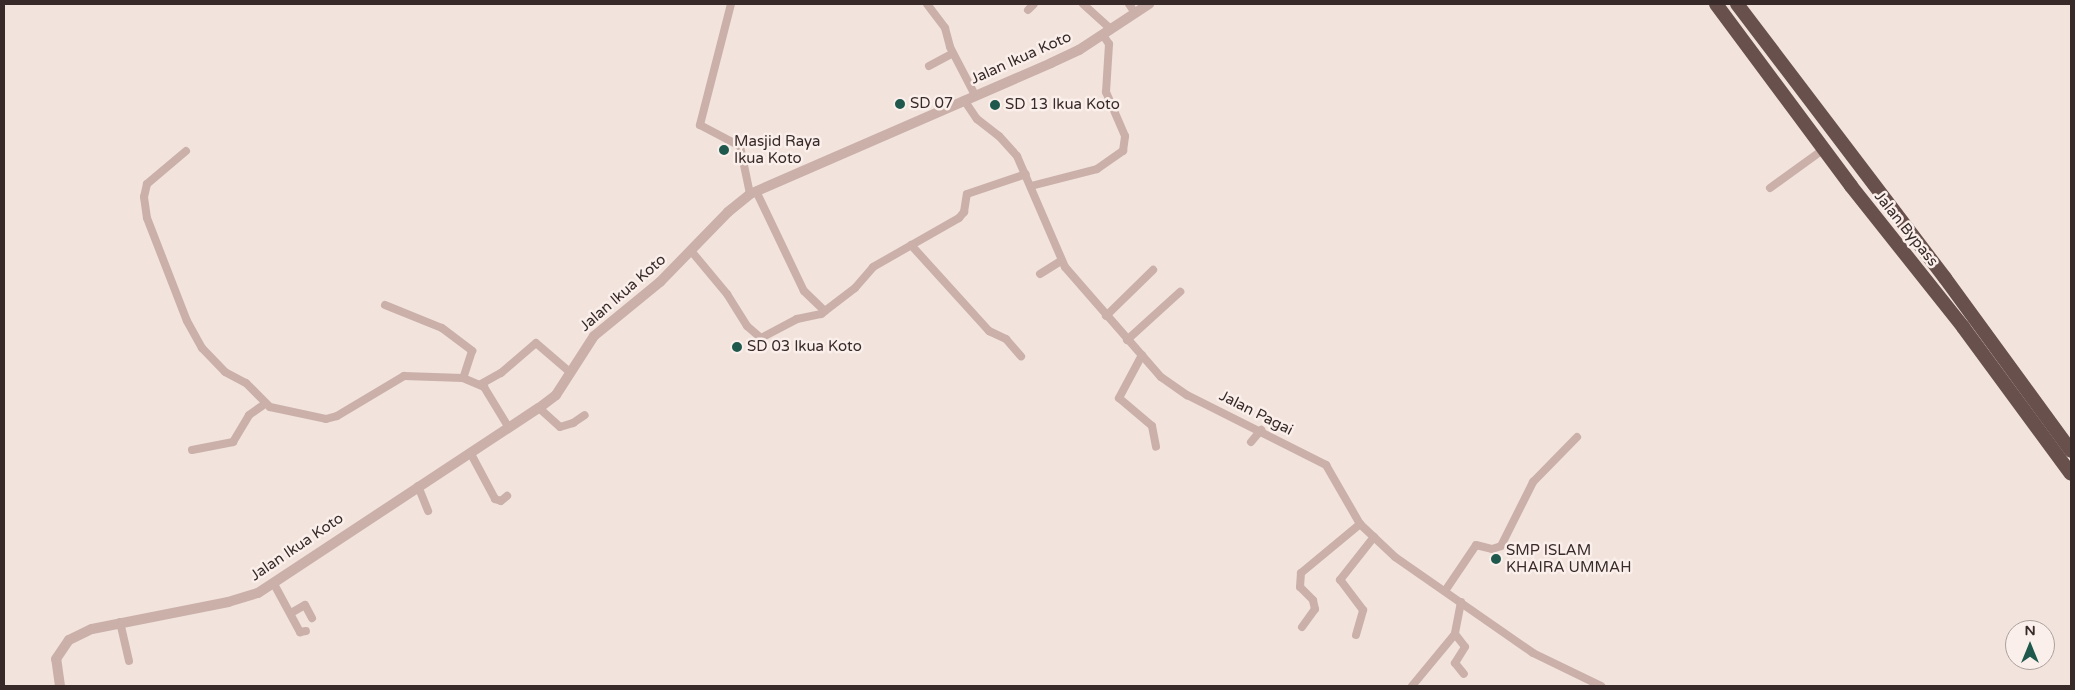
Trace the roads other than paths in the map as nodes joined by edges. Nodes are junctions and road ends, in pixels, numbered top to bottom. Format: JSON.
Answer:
{"nodes":[{"id":1,"x":731,"y":4,"type":"edge"},
{"id":2,"x":927,"y":4,"type":"edge"},
{"id":3,"x":1034,"y":4,"type":"edge"},
{"id":4,"x":1083,"y":4,"type":"edge"},
{"id":5,"x":1129,"y":4,"type":"edge"},
{"id":6,"x":1150,"y":4,"type":"edge"},
{"id":7,"x":1716,"y":4,"type":"edge"},
{"id":8,"x":1737,"y":4,"type":"edge"},
{"id":9,"x":1028,"y":10,"type":"dead end"},
{"id":10,"x":1135,"y":14,"type":"junction"},
{"id":11,"x":1107,"y":32,"type":"junction"},
{"id":12,"x":953,"y":53,"type":"junction"},
{"id":13,"x":929,"y":66,"type":"dead end"},
{"id":14,"x":975,"y":95,"type":"junction"},
{"id":15,"x":964,"y":100,"type":"junction"},
{"id":16,"x":1824,"y":149,"type":"junction"},
{"id":17,"x":186,"y":151,"type":"dead end"},
{"id":18,"x":1026,"y":174,"type":"junction"},
{"id":19,"x":1031,"y":186,"type":"junction"},
{"id":20,"x":1770,"y":188,"type":"dead end"},
{"id":21,"x":753,"y":192,"type":"junction"},
{"id":22,"x":911,"y":245,"type":"junction"},
{"id":23,"x":692,"y":252,"type":"junction"},
{"id":24,"x":1061,"y":261,"type":"junction"},
{"id":25,"x":1153,"y":270,"type":"dead end"},
{"id":26,"x":1040,"y":274,"type":"dead end"},
{"id":27,"x":1180,"y":292,"type":"dead end"},
{"id":28,"x":385,"y":305,"type":"dead end"},
{"id":29,"x":825,"y":311,"type":"junction"},
{"id":30,"x":1106,"y":316,"type":"junction"},
{"id":31,"x":1127,"y":340,"type":"junction"},
{"id":32,"x":1142,"y":355,"type":"junction"},
{"id":33,"x":1021,"y":356,"type":"dead end"},
{"id":34,"x":570,"y":373,"type":"junction"},
{"id":35,"x":463,"y":378,"type":"junction"},
{"id":36,"x":481,"y":384,"type":"junction"},
{"id":37,"x":265,"y":404,"type":"junction"},
{"id":38,"x":539,"y":408,"type":"junction"},
{"id":39,"x":585,"y":415,"type":"dead end"},
{"id":40,"x":509,"y":428,"type":"junction"},
{"id":41,"x":1261,"y":430,"type":"junction"},
{"id":42,"x":1577,"y":437,"type":"dead end"},
{"id":43,"x":1251,"y":442,"type":"dead end"},
{"id":44,"x":1156,"y":447,"type":"dead end"},
{"id":45,"x":192,"y":450,"type":"dead end"},
{"id":46,"x":2071,"y":451,"type":"edge"},
{"id":47,"x":471,"y":454,"type":"junction"},
{"id":48,"x":2071,"y":474,"type":"edge"},
{"id":49,"x":418,"y":486,"type":"junction"},
{"id":50,"x":507,"y":496,"type":"dead end"},
{"id":51,"x":428,"y":511,"type":"dead end"},
{"id":52,"x":1360,"y":524,"type":"junction"},
{"id":53,"x":1374,"y":538,"type":"junction"},
{"id":54,"x":274,"y":584,"type":"junction"},
{"id":55,"x":1445,"y":591,"type":"junction"},
{"id":56,"x":1461,"y":602,"type":"junction"},
{"id":57,"x":291,"y":613,"type":"junction"},
{"id":58,"x":312,"y":618,"type":"dead end"},
{"id":59,"x":120,"y":622,"type":"junction"},
{"id":60,"x":1302,"y":628,"type":"dead end"},
{"id":61,"x":306,"y":631,"type":"dead end"},
{"id":62,"x":1455,"y":634,"type":"junction"},
{"id":63,"x":1356,"y":635,"type":"dead end"},
{"id":64,"x":129,"y":661,"type":"dead end"},
{"id":65,"x":1464,"y":674,"type":"dead end"},
{"id":66,"x":60,"y":686,"type":"edge"},
{"id":67,"x":1412,"y":686,"type":"edge"},
{"id":68,"x":1601,"y":686,"type":"edge"}],
"edges":[{"from":1,"to":21,"type":"street"},
{"from":2,"to":12,"type":"street"},
{"from":3,"to":9,"type":"street"},
{"from":4,"to":11,"type":"street"},
{"from":5,"to":10,"type":"street"},
{"from":6,"to":10,"type":"street","name":"Jalan Ikua Koto"},
{"from":7,"to":16,"type":"highway","name":"Jalan Bypass"},
{"from":8,"to":46,"type":"highway"},
{"from":10,"to":11,"type":"street","name":"Jalan Ikua Koto"},
{"from":11,"to":14,"type":"street","name":"Jalan Ikua Koto"},
{"from":11,"to":19,"type":"street"},
{"from":12,"to":13,"type":"street"},
{"from":12,"to":14,"type":"street"},
{"from":14,"to":15,"type":"street","name":"Jalan Ikua Koto"},
{"from":15,"to":18,"type":"street","name":"Jalan Pagai"},
{"from":15,"to":21,"type":"street","name":"Jalan Ikua Koto"},
{"from":16,"to":20,"type":"street"},
{"from":16,"to":48,"type":"highway","name":"Jalan Bypass"},
{"from":17,"to":37,"type":"street"},
{"from":18,"to":19,"type":"street","name":"Jalan Pagai"},
{"from":18,"to":22,"type":"street"},
{"from":19,"to":24,"type":"street","name":"Jalan Pagai"},
{"from":21,"to":23,"type":"street","name":"Jalan Ikua Koto"},
{"from":21,"to":29,"type":"street"},
{"from":22,"to":29,"type":"street"},
{"from":22,"to":33,"type":"street"},
{"from":23,"to":29,"type":"street"},
{"from":23,"to":34,"type":"street","name":"Jalan Ikua Koto"},
{"from":24,"to":26,"type":"street"},
{"from":24,"to":30,"type":"street","name":"Jalan Pagai"},
{"from":25,"to":30,"type":"street"},
{"from":27,"to":31,"type":"street"},
{"from":28,"to":35,"type":"street"},
{"from":30,"to":31,"type":"street","name":"Jalan Pagai"},
{"from":31,"to":32,"type":"street","name":"Jalan Pagai"},
{"from":32,"to":41,"type":"street","name":"Jalan Pagai"},
{"from":32,"to":44,"type":"street"},
{"from":34,"to":36,"type":"street"},
{"from":34,"to":38,"type":"street","name":"Jalan Ikua Koto"},
{"from":35,"to":36,"type":"street"},
{"from":35,"to":37,"type":"street"},
{"from":36,"to":40,"type":"street"},
{"from":37,"to":45,"type":"street"},
{"from":38,"to":39,"type":"street"},
{"from":38,"to":40,"type":"street","name":"Jalan Ikua Koto"},
{"from":40,"to":47,"type":"street","name":"Jalan Ikua Koto"},
{"from":41,"to":43,"type":"street"},
{"from":41,"to":52,"type":"street","name":"Jalan Pagai"},
{"from":42,"to":55,"type":"street"},
{"from":47,"to":49,"type":"street","name":"Jalan Ikua Koto"},
{"from":47,"to":50,"type":"street"},
{"from":49,"to":51,"type":"street"},
{"from":49,"to":54,"type":"street","name":"Jalan Ikua Koto"},
{"from":52,"to":53,"type":"street","name":"Jalan Pagai"},
{"from":52,"to":60,"type":"street"},
{"from":53,"to":55,"type":"street","name":"Jalan Pagai"},
{"from":53,"to":63,"type":"street"},
{"from":54,"to":57,"type":"street"},
{"from":54,"to":59,"type":"street","name":"Jalan Ikua Koto"},
{"from":55,"to":56,"type":"street","name":"Jalan Pagai"},
{"from":56,"to":62,"type":"street"},
{"from":56,"to":68,"type":"street","name":"Jalan Pagai"},
{"from":57,"to":58,"type":"street"},
{"from":57,"to":61,"type":"street"},
{"from":59,"to":64,"type":"street"},
{"from":59,"to":66,"type":"street","name":"Jalan Ikua Koto"},
{"from":62,"to":65,"type":"street"},
{"from":62,"to":67,"type":"street"}]}
